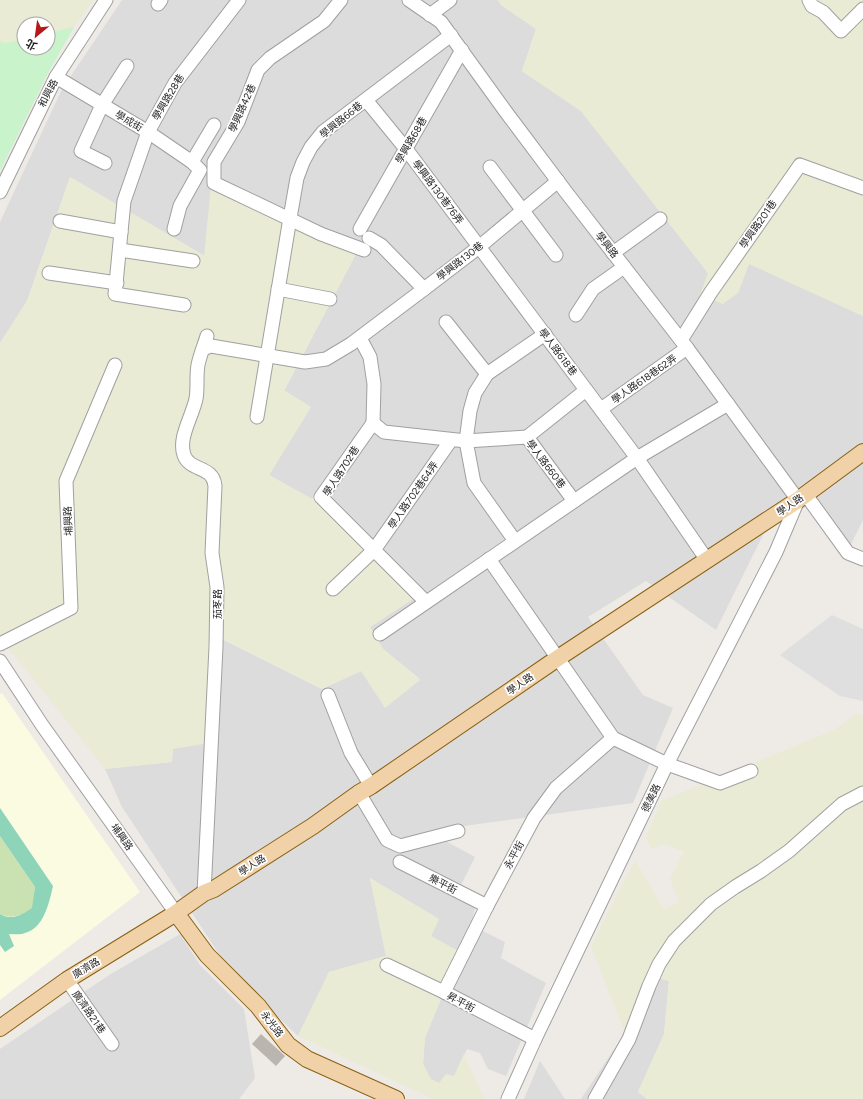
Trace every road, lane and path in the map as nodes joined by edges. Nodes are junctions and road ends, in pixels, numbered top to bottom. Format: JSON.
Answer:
{"nodes":[{"id":1,"x":106,"y":0,"type":"edge"},
{"id":2,"x":239,"y":0,"type":"edge"},
{"id":3,"x":341,"y":0,"type":"edge"},
{"id":4,"x":409,"y":0,"type":"edge"},
{"id":5,"x":450,"y":0,"type":"edge"},
{"id":6,"x":809,"y":0,"type":"edge"},
{"id":7,"x":863,"y":9,"type":"edge"},
{"id":8,"x":430,"y":15,"type":"junction"},
{"id":9,"x":451,"y":35,"type":"junction"},
{"id":10,"x":462,"y":50,"type":"junction"},
{"id":11,"x":127,"y":66,"type":"dead end"},
{"id":12,"x":56,"y":77,"type":"junction"},
{"id":13,"x":366,"y":100,"type":"junction"},
{"id":14,"x":102,"y":105,"type":"junction"},
{"id":15,"x":214,"y":125,"type":"dead end"},
{"id":16,"x":148,"y":132,"type":"junction"},
{"id":17,"x":406,"y":149,"type":"junction"},
{"id":18,"x":105,"y":163,"type":"dead end"},
{"id":19,"x":196,"y":166,"type":"junction"},
{"id":20,"x":490,"y":167,"type":"dead end"},
{"id":21,"x":558,"y":181,"type":"junction"},
{"id":22,"x":863,"y":188,"type":"edge"},
{"id":23,"x":0,"y":192,"type":"edge"},
{"id":24,"x":522,"y":210,"type":"junction"},
{"id":25,"x":290,"y":218,"type":"junction"},
{"id":26,"x":660,"y":219,"type":"dead end"},
{"id":27,"x":60,"y":221,"type":"dead end"},
{"id":28,"x":174,"y":229,"type":"dead end"},
{"id":29,"x":121,"y":232,"type":"junction"},
{"id":30,"x":478,"y":247,"type":"junction"},
{"id":31,"x":120,"y":250,"type":"junction"},
{"id":32,"x":364,"y":250,"type":"dead end"},
{"id":33,"x":613,"y":253,"type":"junction"},
{"id":34,"x":556,"y":255,"type":"dead end"},
{"id":35,"x":193,"y":261,"type":"dead end"},
{"id":36,"x":624,"y":267,"type":"junction"},
{"id":37,"x":49,"y":272,"type":"dead end"},
{"id":38,"x":116,"y":283,"type":"junction"},
{"id":39,"x":278,"y":289,"type":"junction"},
{"id":40,"x":424,"y":289,"type":"junction"},
{"id":41,"x":330,"y":299,"type":"dead end"},
{"id":42,"x":184,"y":305,"type":"dead end"},
{"id":43,"x":576,"y":315,"type":"dead end"},
{"id":44,"x":446,"y":322,"type":"dead end"},
{"id":45,"x":545,"y":334,"type":"junction"},
{"id":46,"x":207,"y":336,"type":"dead end"},
{"id":47,"x":360,"y":338,"type":"junction"},
{"id":48,"x":684,"y":344,"type":"junction"},
{"id":49,"x":202,"y":350,"type":"junction"},
{"id":50,"x":267,"y":356,"type":"junction"},
{"id":51,"x":115,"y":365,"type":"dead end"},
{"id":52,"x":487,"y":374,"type":"junction"},
{"id":53,"x":586,"y":390,"type":"junction"},
{"id":54,"x":728,"y":404,"type":"junction"},
{"id":55,"x":601,"y":409,"type":"junction"},
{"id":56,"x":257,"y":416,"type":"dead end"},
{"id":57,"x":373,"y":423,"type":"junction"},
{"id":58,"x":527,"y":437,"type":"junction"},
{"id":59,"x":451,"y":440,"type":"junction"},
{"id":60,"x":466,"y":441,"type":"junction"},
{"id":61,"x":863,"y":452,"type":"edge"},
{"id":62,"x":637,"y":458,"type":"junction"},
{"id":63,"x":802,"y":497,"type":"junction"},
{"id":64,"x":574,"y":501,"type":"junction"},
{"id":65,"x":515,"y":541,"type":"junction"},
{"id":66,"x":374,"y":550,"type":"junction"},
{"id":67,"x":489,"y":559,"type":"junction"},
{"id":68,"x":863,"y":559,"type":"edge"},
{"id":69,"x":707,"y":560,"type":"junction"},
{"id":70,"x":333,"y":589,"type":"dead end"},
{"id":71,"x":426,"y":602,"type":"junction"},
{"id":72,"x":380,"y":634,"type":"dead end"},
{"id":73,"x":0,"y":644,"type":"edge"},
{"id":74,"x":558,"y":658,"type":"junction"},
{"id":75,"x":0,"y":661,"type":"edge"},
{"id":76,"x":328,"y":695,"type":"dead end"},
{"id":77,"x":612,"y":738,"type":"junction"},
{"id":78,"x":667,"y":764,"type":"junction"},
{"id":79,"x":751,"y":771,"type":"dead end"},
{"id":80,"x":365,"y":790,"type":"junction"},
{"id":81,"x":863,"y":793,"type":"edge"},
{"id":82,"x":458,"y":831,"type":"dead end"},
{"id":83,"x":400,"y":862,"type":"dead end"},
{"id":84,"x":204,"y":893,"type":"junction"},
{"id":85,"x":487,"y":906,"type":"junction"},
{"id":86,"x":176,"y":913,"type":"junction"},
{"id":87,"x":386,"y":965,"type":"dead end"},
{"id":88,"x":67,"y":980,"type":"junction"},
{"id":89,"x":444,"y":992,"type":"junction"},
{"id":90,"x":0,"y":1028,"type":"edge"},
{"id":91,"x":535,"y":1039,"type":"junction"},
{"id":92,"x":112,"y":1044,"type":"dead end"},
{"id":93,"x":396,"y":1099,"type":"edge"},
{"id":94,"x":508,"y":1099,"type":"edge"},
{"id":95,"x":595,"y":1099,"type":"edge"}],
"edges":[{"from":1,"to":12,"type":"street","name":"和興路"},
{"from":2,"to":16,"type":"street","name":"學興路28巷"},
{"from":3,"to":25,"type":"street","name":"學興路42巷"},
{"from":4,"to":8,"type":"street","name":"學興路"},
{"from":5,"to":8,"type":"street"},
{"from":6,"to":7,"type":"street"},
{"from":8,"to":9,"type":"street","name":"學興路"},
{"from":9,"to":10,"type":"street","name":"學興路"},
{"from":9,"to":13,"type":"street","name":"學興路66巷"},
{"from":10,"to":17,"type":"street","name":"學興路68巷"},
{"from":10,"to":21,"type":"street","name":"學興路"},
{"from":11,"to":14,"type":"street"},
{"from":12,"to":14,"type":"street","name":"學成街"},
{"from":12,"to":23,"type":"street","name":"和興路"},
{"from":13,"to":17,"type":"street","name":"學興路130巷76弄"},
{"from":13,"to":25,"type":"street","name":"學興路66巷"},
{"from":14,"to":16,"type":"street","name":"學成街"},
{"from":14,"to":18,"type":"street"},
{"from":15,"to":19,"type":"street"},
{"from":16,"to":19,"type":"street","name":"學成街"},
{"from":16,"to":29,"type":"street","name":"學興路28巷"},
{"from":17,"to":30,"type":"street","name":"學興路130巷76弄"},
{"from":17,"to":40,"type":"street","name":"學興路68巷"},
{"from":19,"to":28,"type":"street"},
{"from":20,"to":24,"type":"street"},
{"from":21,"to":24,"type":"street","name":"學興路130巷"},
{"from":21,"to":33,"type":"street","name":"學興路"},
{"from":22,"to":48,"type":"street","name":"學興路201巷"},
{"from":24,"to":30,"type":"street","name":"學興路130巷"},
{"from":24,"to":34,"type":"street"},
{"from":25,"to":32,"type":"street","name":"學興路42巷"},
{"from":25,"to":39,"type":"street","name":"學興路66巷"},
{"from":26,"to":33,"type":"street"},
{"from":27,"to":29,"type":"street"},
{"from":29,"to":31,"type":"street","name":"學興路28巷"},
{"from":30,"to":40,"type":"street","name":"學興路130巷"},
{"from":30,"to":45,"type":"street","name":"學人路618巷"},
{"from":31,"to":35,"type":"street"},
{"from":31,"to":38,"type":"street","name":"學興路28巷"},
{"from":33,"to":36,"type":"street","name":"學興路"},
{"from":36,"to":43,"type":"street"},
{"from":36,"to":48,"type":"street","name":"學興路"},
{"from":37,"to":38,"type":"street"},
{"from":38,"to":42,"type":"street"},
{"from":39,"to":41,"type":"street"},
{"from":39,"to":50,"type":"street","name":"學興路66巷"},
{"from":40,"to":47,"type":"street","name":"學興路130巷"},
{"from":44,"to":52,"type":"street"},
{"from":45,"to":52,"type":"street"},
{"from":45,"to":53,"type":"street","name":"學人路618巷"},
{"from":46,"to":49,"type":"street","name":"茄苳路"},
{"from":47,"to":50,"type":"street","name":"學興路130巷"},
{"from":47,"to":57,"type":"street"},
{"from":48,"to":54,"type":"street","name":"學興路"},
{"from":48,"to":55,"type":"street","name":"學人路618巷62弄"},
{"from":49,"to":50,"type":"street","name":"學興路130巷"},
{"from":49,"to":84,"type":"street","name":"茄苳路"},
{"from":50,"to":56,"type":"street","name":"學興路66巷"},
{"from":51,"to":73,"type":"street","name":"埔興路"},
{"from":52,"to":60,"type":"street"},
{"from":53,"to":55,"type":"street","name":"學人路618巷"},
{"from":53,"to":58,"type":"street"},
{"from":54,"to":62,"type":"street"},
{"from":54,"to":63,"type":"street","name":"學興路"},
{"from":55,"to":62,"type":"street","name":"學人路618巷"},
{"from":57,"to":59,"type":"street","name":"學人路660巷"},
{"from":57,"to":66,"type":"street","name":"學人路702巷"},
{"from":58,"to":60,"type":"street","name":"學人路660巷"},
{"from":58,"to":64,"type":"street","name":"學人路660巷"},
{"from":59,"to":60,"type":"street","name":"學人路660巷"},
{"from":59,"to":66,"type":"street","name":"學人路702巷64弄"},
{"from":60,"to":65,"type":"street"},
{"from":61,"to":63,"type":"main road","name":"學人路"},
{"from":62,"to":64,"type":"street"},
{"from":62,"to":69,"type":"street","name":"學人路618巷"},
{"from":63,"to":68,"type":"street","name":"學興路"},
{"from":63,"to":69,"type":"main road","name":"學人路"},
{"from":63,"to":78,"type":"street","name":"德美路"},
{"from":64,"to":65,"type":"street"},
{"from":65,"to":67,"type":"street"},
{"from":66,"to":70,"type":"street"},
{"from":66,"to":71,"type":"street","name":"學人路702巷"},
{"from":67,"to":71,"type":"street"},
{"from":67,"to":74,"type":"street"},
{"from":69,"to":74,"type":"main road","name":"學人路"},
{"from":71,"to":72,"type":"street"},
{"from":74,"to":77,"type":"street"},
{"from":74,"to":80,"type":"main road","name":"學人路"},
{"from":75,"to":86,"type":"street","name":"埔興路"},
{"from":76,"to":80,"type":"street"},
{"from":77,"to":78,"type":"street"},
{"from":77,"to":85,"type":"street","name":"永平街"},
{"from":78,"to":79,"type":"street"},
{"from":78,"to":91,"type":"street","name":"德美路"},
{"from":80,"to":82,"type":"street"},
{"from":80,"to":84,"type":"main road","name":"學人路"},
{"from":81,"to":95,"type":"street"},
{"from":83,"to":85,"type":"street","name":"樂平街"},
{"from":84,"to":86,"type":"main road","name":"學人路"},
{"from":85,"to":89,"type":"street","name":"永平街"},
{"from":86,"to":88,"type":"main road","name":"廣濟路"},
{"from":86,"to":93,"type":"main road","name":"永光路"},
{"from":87,"to":89,"type":"street","name":"昇平街"},
{"from":88,"to":90,"type":"main road","name":"廣濟路"},
{"from":88,"to":92,"type":"street","name":"廣濟路21巷"},
{"from":89,"to":91,"type":"street","name":"昇平街"},
{"from":91,"to":94,"type":"street","name":"德美路"}]}
